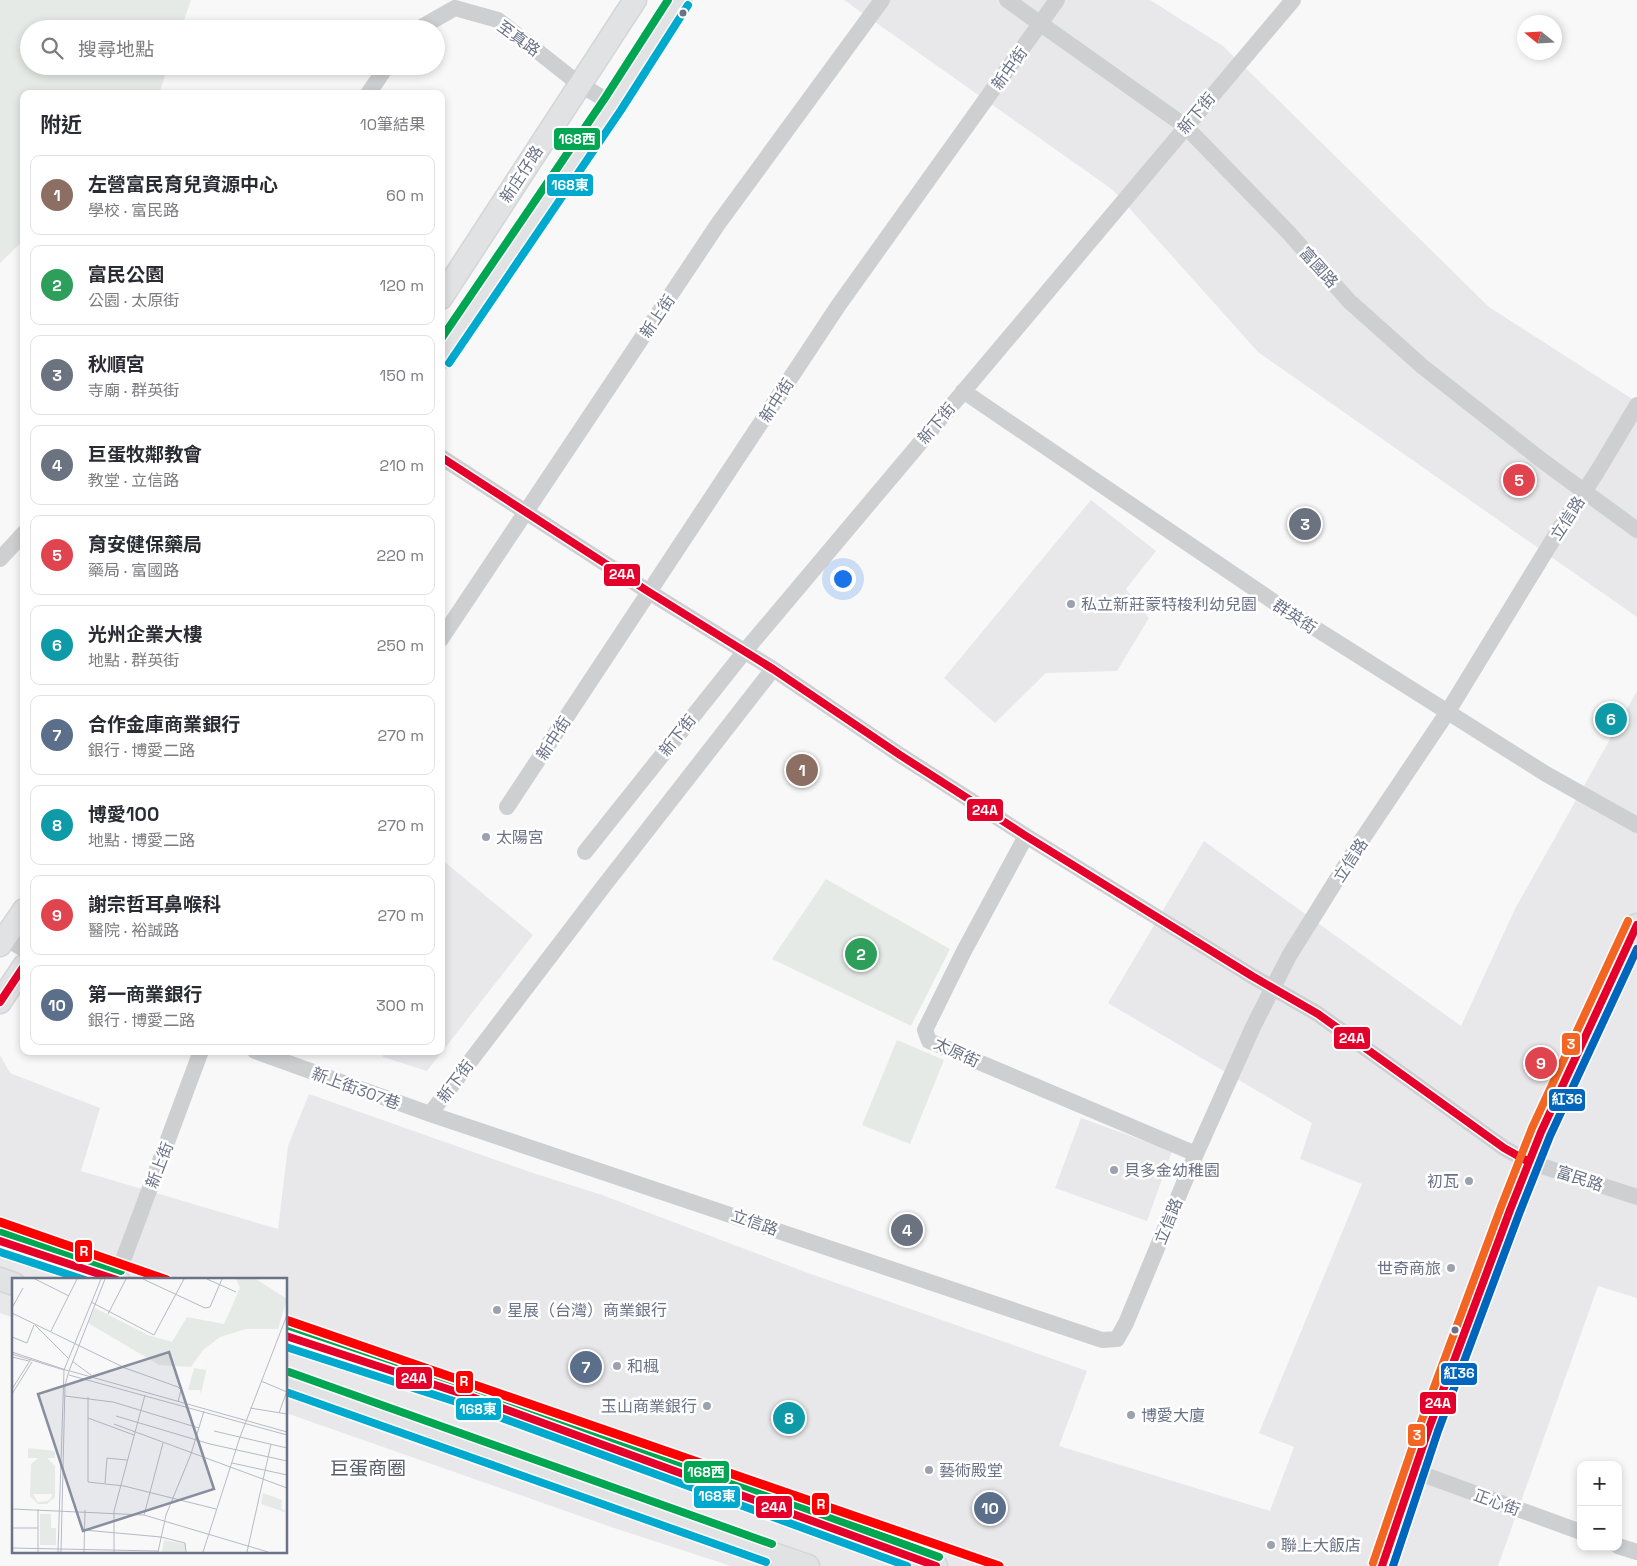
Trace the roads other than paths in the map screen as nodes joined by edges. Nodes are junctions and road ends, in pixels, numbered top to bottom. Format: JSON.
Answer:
{"nodes":[{"id":1,"x":635,"y":0,"type":"edge"},
{"id":2,"x":680,"y":0,"type":"edge"},
{"id":3,"x":882,"y":0,"type":"edge"},
{"id":4,"x":1007,"y":0,"type":"edge"},
{"id":5,"x":1057,"y":0,"type":"edge"},
{"id":6,"x":1293,"y":0,"type":"edge"},
{"id":7,"x":434,"y":20,"type":"edge"},
{"id":8,"x":1041,"y":24,"type":"junction"},
{"id":9,"x":381,"y":75,"type":"edge"},
{"id":10,"x":579,"y":84,"type":"junction"},
{"id":11,"x":371,"y":90,"type":"edge"},
{"id":12,"x":613,"y":104,"type":"junction"},
{"id":13,"x":1185,"y":126,"type":"junction"},
{"id":14,"x":445,"y":292,"type":"edge"},
{"id":15,"x":445,"y":351,"type":"edge"},
{"id":16,"x":963,"y":391,"type":"junction"},
{"id":17,"x":1637,"y":405,"type":"edge"},
{"id":18,"x":445,"y":460,"type":"edge"},
{"id":19,"x":1585,"y":492,"type":"junction"},
{"id":20,"x":526,"y":512,"type":"junction"},
{"id":21,"x":1637,"y":530,"type":"edge"},
{"id":22,"x":20,"y":538,"type":"edge"},
{"id":23,"x":0,"y":560,"type":"edge"},
{"id":24,"x":649,"y":592,"type":"junction"},
{"id":25,"x":445,"y":633,"type":"edge"},
{"id":26,"x":745,"y":651,"type":"junction"},
{"id":27,"x":773,"y":669,"type":"junction"},
{"id":28,"x":1447,"y":713,"type":"junction"},
{"id":29,"x":507,"y":807,"type":"dead end"},
{"id":30,"x":1637,"y":825,"type":"edge"},
{"id":31,"x":1026,"y":836,"type":"junction"},
{"id":32,"x":585,"y":852,"type":"dead end"},
{"id":33,"x":20,"y":918,"type":"edge"},
{"id":34,"x":1637,"y":925,"type":"edge"},
{"id":35,"x":7,"y":942,"type":"edge"},
{"id":36,"x":20,"y":972,"type":"edge"},
{"id":37,"x":1272,"y":988,"type":"junction"},
{"id":38,"x":0,"y":1002,"type":"edge"},
{"id":39,"x":201,"y":1055,"type":"edge"},
{"id":40,"x":265,"y":1055,"type":"edge"},
{"id":41,"x":430,"y":1114,"type":"junction"},
{"id":42,"x":1196,"y":1154,"type":"junction"},
{"id":43,"x":1529,"y":1162,"type":"junction"},
{"id":44,"x":1637,"y":1197,"type":"edge"},
{"id":45,"x":0,"y":1241,"type":"edge"},
{"id":46,"x":114,"y":1278,"type":"edge"},
{"id":47,"x":117,"y":1278,"type":"edge"},
{"id":48,"x":0,"y":1279,"type":"edge"},
{"id":49,"x":12,"y":1283,"type":"edge"},
{"id":50,"x":288,"y":1337,"type":"edge"},
{"id":51,"x":288,"y":1382,"type":"edge"},
{"id":52,"x":1414,"y":1471,"type":"junction"},
{"id":53,"x":1577,"y":1531,"type":"edge"},
{"id":54,"x":808,"y":1566,"type":"edge"},
{"id":55,"x":936,"y":1566,"type":"edge"},
{"id":56,"x":1382,"y":1566,"type":"edge"}],
"edges":[{"from":1,"to":10,"type":"street","name":"新庄仔路"},
{"from":2,"to":12,"type":"street"},
{"from":3,"to":20,"type":"street","name":"新上街"},
{"from":4,"to":8,"type":"street","name":"富國路"},
{"from":5,"to":8,"type":"street","name":"新中街"},
{"from":6,"to":13,"type":"street","name":"新下街"},
{"from":7,"to":10,"type":"street","name":"至真路"},
{"from":8,"to":13,"type":"street","name":"富國路"},
{"from":8,"to":24,"type":"street","name":"新中街"},
{"from":9,"to":11,"type":"street"},
{"from":10,"to":12,"type":"street","name":"至真路"},
{"from":10,"to":14,"type":"street","name":"新庄仔路"},
{"from":12,"to":15,"type":"street"},
{"from":13,"to":16,"type":"street","name":"新下街"},
{"from":13,"to":19,"type":"street","name":"富國路"},
{"from":16,"to":26,"type":"street","name":"新下街"},
{"from":16,"to":28,"type":"street","name":"群英街"},
{"from":17,"to":19,"type":"street","name":"立信路"},
{"from":18,"to":20,"type":"street","name":"富民路"},
{"from":19,"to":21,"type":"street","name":"富國路"},
{"from":19,"to":28,"type":"street","name":"立信路"},
{"from":20,"to":24,"type":"street","name":"富民路"},
{"from":20,"to":25,"type":"street","name":"新上街"},
{"from":22,"to":23,"type":"street"},
{"from":24,"to":26,"type":"street","name":"富民路"},
{"from":24,"to":29,"type":"street","name":"新中街"},
{"from":26,"to":27,"type":"street","name":"富民路"},
{"from":26,"to":32,"type":"street","name":"新下街"},
{"from":27,"to":31,"type":"street","name":"富民路"},
{"from":27,"to":41,"type":"street","name":"新下街"},
{"from":28,"to":30,"type":"street","name":"群英街"},
{"from":28,"to":37,"type":"street","name":"立信路"},
{"from":31,"to":37,"type":"street","name":"富民路"},
{"from":31,"to":42,"type":"street","name":"太原街"},
{"from":33,"to":35,"type":"street"},
{"from":34,"to":43,"type":"street"},
{"from":36,"to":38,"type":"street"},
{"from":37,"to":42,"type":"street","name":"立信路"},
{"from":37,"to":43,"type":"street","name":"富民路"},
{"from":39,"to":47,"type":"street","name":"新上街"},
{"from":40,"to":41,"type":"street","name":"新上街307巷"},
{"from":41,"to":42,"type":"street","name":"立信路"},
{"from":43,"to":44,"type":"street","name":"富民路"},
{"from":43,"to":52,"type":"street"},
{"from":45,"to":46,"type":"street"},
{"from":48,"to":49,"type":"street"},
{"from":50,"to":55,"type":"street"},
{"from":51,"to":54,"type":"street"},
{"from":52,"to":53,"type":"street","name":"正心街"},
{"from":52,"to":56,"type":"street"}]}
